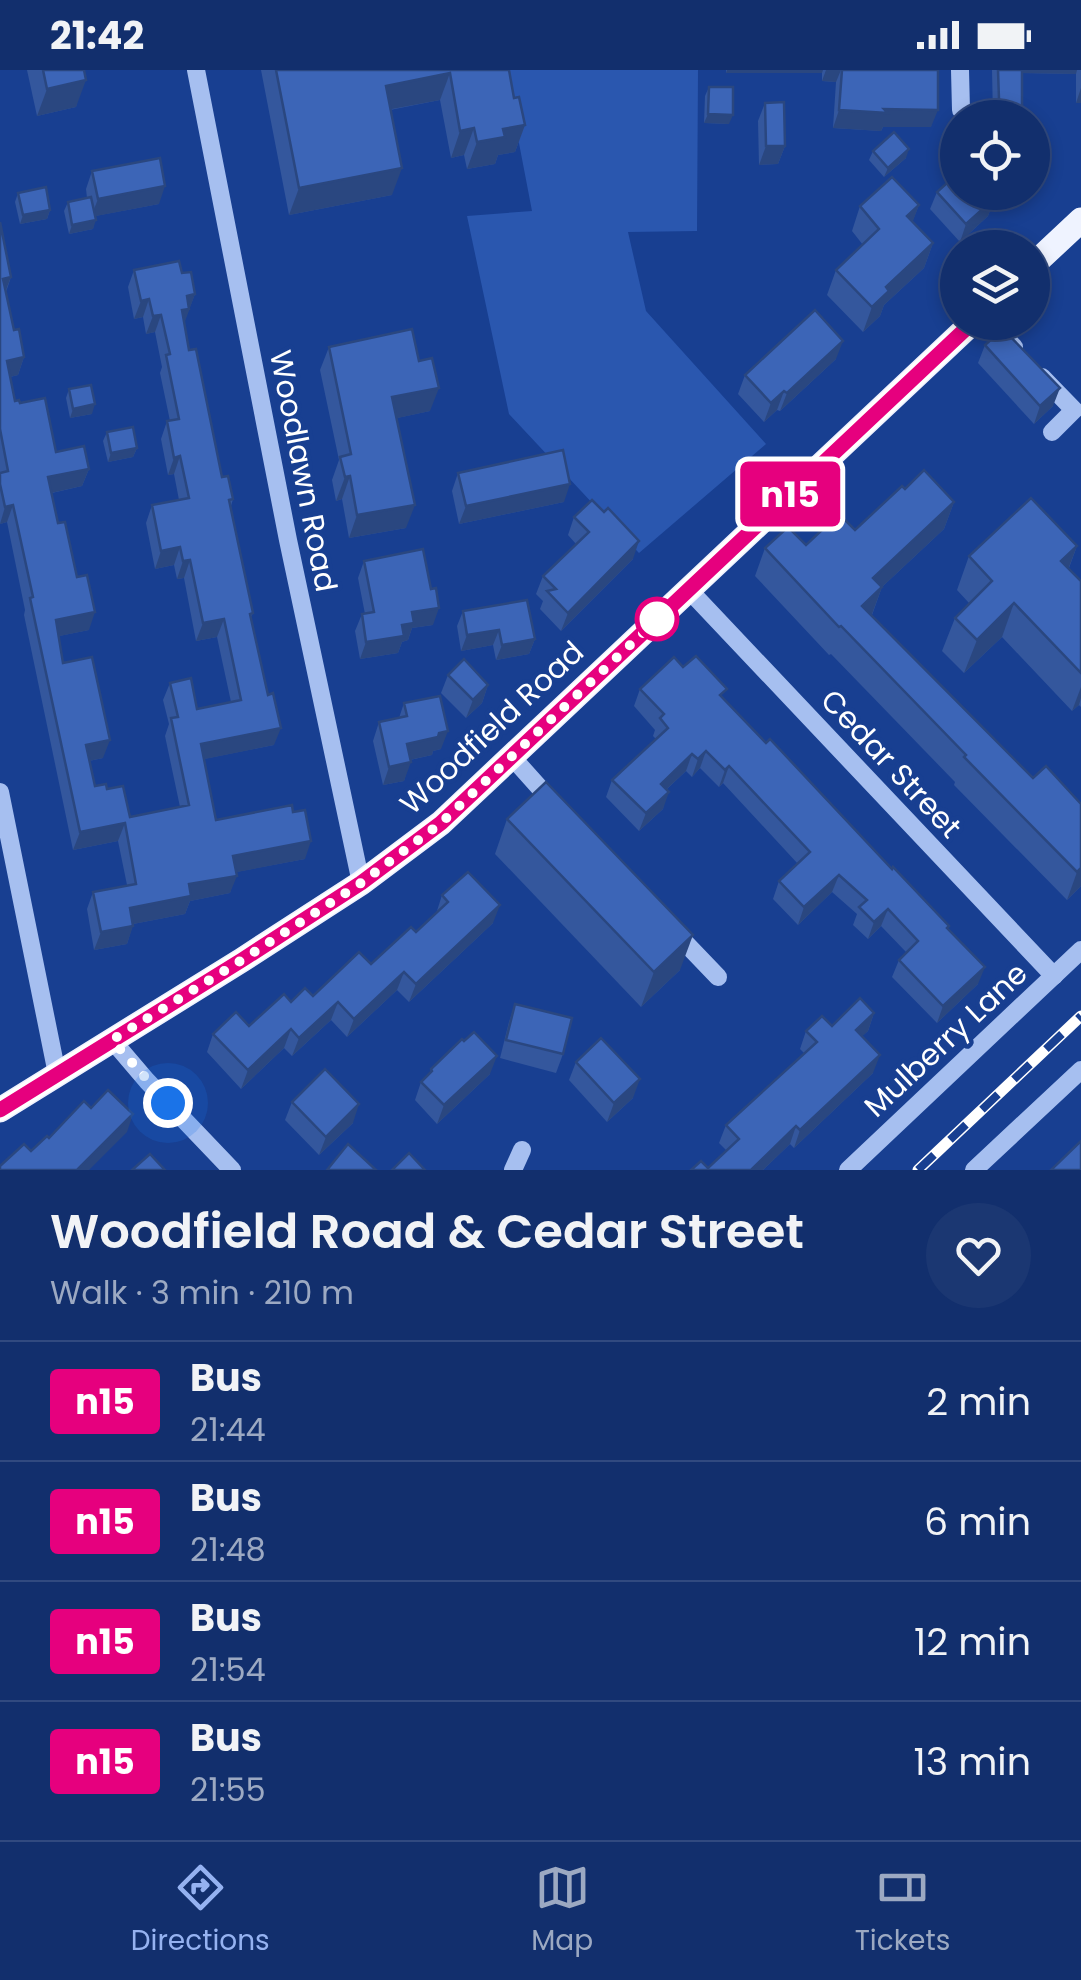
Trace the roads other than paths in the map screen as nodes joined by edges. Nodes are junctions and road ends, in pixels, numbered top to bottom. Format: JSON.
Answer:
{"nodes":[{"id":1,"x":196,"y":70,"type":"edge"},
{"id":2,"x":960,"y":70,"type":"edge"},
{"id":3,"x":960,"y":100,"type":"edge"},
{"id":4,"x":1081,"y":220,"type":"edge"},
{"id":5,"x":1050,"y":249,"type":"edge"},
{"id":6,"x":955,"y":340,"type":"edge"},
{"id":7,"x":1007,"y":340,"type":"edge"},
{"id":8,"x":1052,"y":432,"type":"dead end"},
{"id":9,"x":688,"y":590,"type":"junction"},
{"id":10,"x":512,"y":756,"type":"junction"},
{"id":11,"x":0,"y":792,"type":"edge"},
{"id":12,"x":566,"y":816,"type":"edge"},
{"id":13,"x":361,"y":883,"type":"junction"},
{"id":14,"x":655,"y":910,"type":"edge"},
{"id":15,"x":1081,"y":950,"type":"edge"},
{"id":16,"x":1054,"y":976,"type":"junction"},
{"id":17,"x":718,"y":977,"type":"dead end"},
{"id":18,"x":112,"y":1040,"type":"junction"},
{"id":19,"x":1081,"y":1070,"type":"edge"},
{"id":20,"x":57,"y":1074,"type":"junction"},
{"id":21,"x":0,"y":1110,"type":"edge"},
{"id":22,"x":522,"y":1150,"type":"dead end"},
{"id":23,"x":232,"y":1170,"type":"edge"},
{"id":24,"x":513,"y":1170,"type":"edge"},
{"id":25,"x":848,"y":1170,"type":"edge"},
{"id":26,"x":974,"y":1170,"type":"edge"}],
"edges":[{"from":1,"to":13,"type":"street","name":"Woodlawn Road"},
{"from":2,"to":3,"type":"street"},
{"from":4,"to":5,"type":"main road"},
{"from":6,"to":9,"type":"main road","name":"Woodfield Road"},
{"from":7,"to":8,"type":"street"},
{"from":9,"to":10,"type":"main road","name":"Woodfield Road"},
{"from":9,"to":16,"type":"street","name":"Cedar Street"},
{"from":10,"to":12,"type":"street"},
{"from":10,"to":13,"type":"main road","name":"Woodfield Road"},
{"from":11,"to":20,"type":"street"},
{"from":13,"to":18,"type":"main road","name":"Woodfield Road"},
{"from":14,"to":17,"type":"street"},
{"from":15,"to":16,"type":"street","name":"Mulberry Lane"},
{"from":16,"to":25,"type":"street","name":"Mulberry Lane"},
{"from":18,"to":20,"type":"main road","name":"Woodfield Road"},
{"from":18,"to":23,"type":"street"},
{"from":19,"to":26,"type":"street"},
{"from":20,"to":21,"type":"main road","name":"Woodfield Road"},
{"from":22,"to":24,"type":"street"}]}
